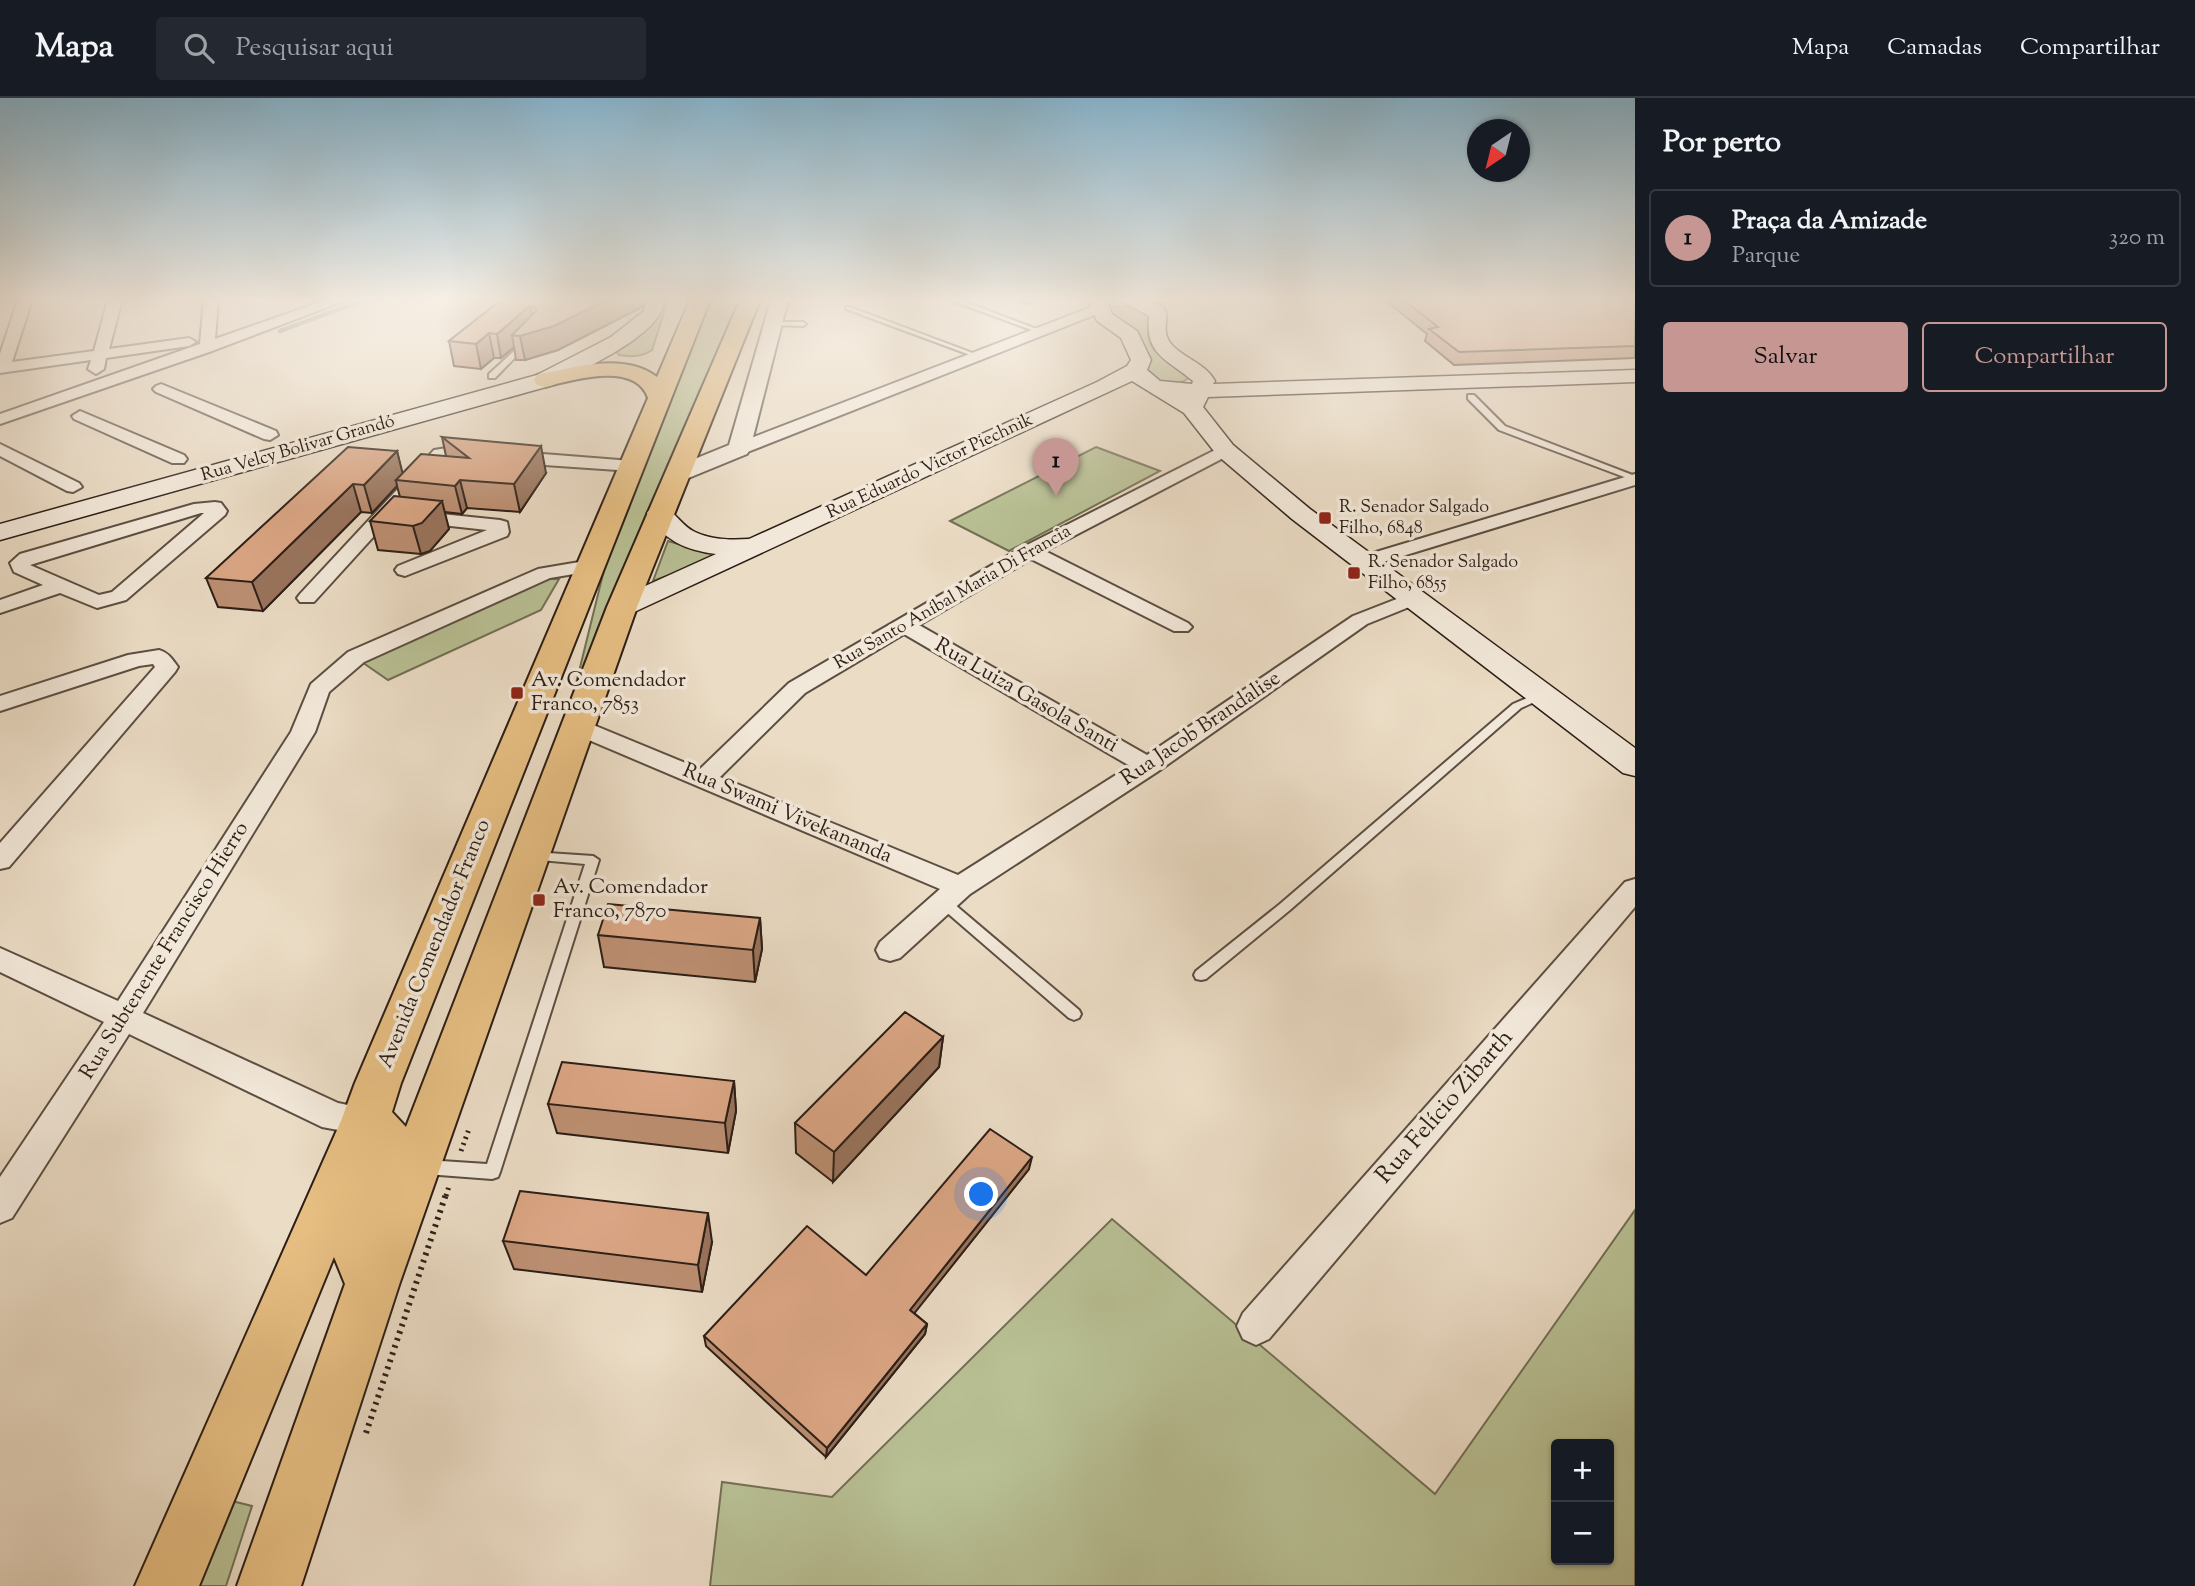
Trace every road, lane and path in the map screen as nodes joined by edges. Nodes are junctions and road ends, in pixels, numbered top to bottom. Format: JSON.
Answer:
{"nodes":[{"id":1,"x":96,"y":369,"type":"edge"},
{"id":2,"x":140,"y":369,"type":"edge"},
{"id":3,"x":505,"y":369,"type":"edge"},
{"id":4,"x":513,"y":369,"type":"edge"},
{"id":5,"x":565,"y":369,"type":"edge"},
{"id":6,"x":672,"y":369,"type":"edge"},
{"id":7,"x":721,"y":369,"type":"edge"},
{"id":8,"x":761,"y":369,"type":"edge"},
{"id":9,"x":939,"y":369,"type":"edge"},
{"id":10,"x":1142,"y":369,"type":"edge"},
{"id":11,"x":1180,"y":369,"type":"edge"},
{"id":12,"x":502,"y":373,"type":"junction"},
{"id":13,"x":1635,"y":376,"type":"edge"},
{"id":14,"x":1144,"y":378,"type":"junction"},
{"id":15,"x":545,"y":380,"type":"junction"},
{"id":16,"x":91,"y":388,"type":"junction"},
{"id":17,"x":161,"y":389,"type":"dead end"},
{"id":18,"x":1196,"y":389,"type":"junction"},
{"id":19,"x":1471,"y":397,"type":"dead end"},
{"id":20,"x":660,"y":399,"type":"junction"},
{"id":21,"x":453,"y":405,"type":"junction"},
{"id":22,"x":750,"y":412,"type":"junction"},
{"id":23,"x":80,"y":415,"type":"dead end"},
{"id":24,"x":0,"y":419,"type":"edge"},
{"id":25,"x":800,"y":425,"type":"junction"},
{"id":26,"x":270,"y":435,"type":"junction"},
{"id":27,"x":230,"y":445,"type":"dead end"},
{"id":28,"x":0,"y":449,"type":"edge"},
{"id":29,"x":739,"y":449,"type":"junction"},
{"id":30,"x":1225,"y":450,"type":"junction"},
{"id":31,"x":204,"y":452,"type":"dead end"},
{"id":32,"x":178,"y":459,"type":"junction"},
{"id":33,"x":632,"y":466,"type":"junction"},
{"id":34,"x":678,"y":474,"type":"junction"},
{"id":35,"x":1635,"y":479,"type":"edge"},
{"id":36,"x":73,"y":487,"type":"junction"},
{"id":37,"x":660,"y":513,"type":"junction"},
{"id":38,"x":386,"y":514,"type":"junction"},
{"id":39,"x":3,"y":522,"type":"edge"},
{"id":40,"x":755,"y":547,"type":"junction"},
{"id":41,"x":1030,"y":551,"type":"junction"},
{"id":42,"x":1363,"y":562,"type":"junction"},
{"id":43,"x":591,"y":566,"type":"junction"},
{"id":44,"x":405,"y":570,"type":"dead end"},
{"id":45,"x":61,"y":586,"type":"junction"},
{"id":46,"x":307,"y":598,"type":"dead end"},
{"id":47,"x":1412,"y":599,"type":"junction"},
{"id":48,"x":0,"y":607,"type":"edge"},
{"id":49,"x":622,"y":607,"type":"junction"},
{"id":50,"x":904,"y":625,"type":"junction"},
{"id":51,"x":1181,"y":627,"type":"dead end"},
{"id":52,"x":1541,"y":695,"type":"junction"},
{"id":53,"x":0,"y":704,"type":"edge"},
{"id":54,"x":578,"y":727,"type":"junction"},
{"id":55,"x":1635,"y":765,"type":"edge"},
{"id":56,"x":1148,"y":766,"type":"junction"},
{"id":57,"x":704,"y":779,"type":"junction"},
{"id":58,"x":530,"y":856,"type":"junction"},
{"id":59,"x":0,"y":860,"type":"edge"},
{"id":60,"x":1635,"y":889,"type":"edge"},
{"id":61,"x":951,"y":894,"type":"junction"},
{"id":62,"x":890,"y":950,"type":"dead end"},
{"id":63,"x":0,"y":959,"type":"edge"},
{"id":64,"x":1202,"y":975,"type":"dead end"},
{"id":65,"x":1074,"y":1014,"type":"dead end"},
{"id":66,"x":124,"y":1017,"type":"junction"},
{"id":67,"x":365,"y":1121,"type":"junction"},
{"id":68,"x":431,"y":1179,"type":"junction"},
{"id":69,"x":0,"y":1207,"type":"edge"},
{"id":70,"x":373,"y":1282,"type":"junction"},
{"id":71,"x":1256,"y":1326,"type":"dead end"},
{"id":72,"x":362,"y":1445,"type":"dead end"},
{"id":73,"x":167,"y":1586,"type":"edge"},
{"id":74,"x":268,"y":1586,"type":"edge"}],
"edges":[{"from":1,"to":16,"type":"street"},
{"from":2,"to":16,"type":"street"},
{"from":3,"to":12,"type":"lane"},
{"from":4,"to":12,"type":"main road","name":"Rua Velcy Bolivar Grandó"},
{"from":5,"to":15,"type":"main road","name":"Rua Velcy Bolivar Grandó"},
{"from":6,"to":20,"type":"highway","name":"Avenida Comendador Franco"},
{"from":7,"to":34,"type":"highway"},
{"from":8,"to":22,"type":"street"},
{"from":9,"to":25,"type":"street"},
{"from":10,"to":14,"type":"main road"},
{"from":11,"to":18,"type":"main road"},
{"from":12,"to":21,"type":"main road"},
{"from":12,"to":26,"type":"main road","name":"Rua Velcy Bolivar Grandó"},
{"from":13,"to":18,"type":"main road"},
{"from":14,"to":18,"type":"main road"},
{"from":14,"to":40,"type":"main road","name":"Rua Eduardo Victor Piechnik"},
{"from":15,"to":20,"type":"highway"},
{"from":15,"to":21,"type":"main road","name":"Rua Velcy Bolivar Grandó"},
{"from":16,"to":24,"type":"street"},
{"from":17,"to":26,"type":"street"},
{"from":18,"to":30,"type":"main road"},
{"from":19,"to":35,"type":"lane"},
{"from":20,"to":33,"type":"highway","name":"Avenida Comendador Franco"},
{"from":21,"to":39,"type":"main road","name":"Rua Velcy Bolivar Grandó"},
{"from":22,"to":25,"type":"street"},
{"from":22,"to":29,"type":"street"},
{"from":23,"to":32,"type":"street"},
{"from":25,"to":29,"type":"street"},
{"from":26,"to":27,"type":"main road","name":"Rua Velcy Bolivar Grandó"},
{"from":28,"to":36,"type":"street"},
{"from":29,"to":34,"type":"street"},
{"from":30,"to":41,"type":"street","name":"Rua Santo Aníbal Maria Di Francia"},
{"from":30,"to":42,"type":"main road"},
{"from":31,"to":32,"type":"main road","name":"Rua Velcy Bolivar Grandó"},
{"from":32,"to":36,"type":"main road","name":"Rua Velcy Bolivar Grandó"},
{"from":33,"to":38,"type":"street"},
{"from":33,"to":43,"type":"highway","name":"Avenida Comendador Franco"},
{"from":34,"to":37,"type":"highway"},
{"from":35,"to":42,"type":"street"},
{"from":36,"to":39,"type":"main road","name":"Rua Velcy Bolivar Grandó"},
{"from":37,"to":40,"type":"main road","name":"Rua Eduardo Victor Piechnik"},
{"from":37,"to":49,"type":"highway"},
{"from":38,"to":44,"type":"street"},
{"from":38,"to":46,"type":"street"},
{"from":40,"to":49,"type":"main road","name":"Rua Eduardo Victor Piechnik"},
{"from":41,"to":50,"type":"street","name":"Rua Santo Aníbal Maria Di Francia"},
{"from":41,"to":51,"type":"street"},
{"from":42,"to":47,"type":"main road"},
{"from":43,"to":66,"type":"street","name":"Rua Subtenente Francisco Hierro"},
{"from":43,"to":67,"type":"highway","name":"Avenida Comendador Franco"},
{"from":45,"to":45,"type":"street"},
{"from":45,"to":48,"type":"street"},
{"from":47,"to":52,"type":"main road"},
{"from":47,"to":56,"type":"street","name":"Rua Jacob Brandalise"},
{"from":49,"to":54,"type":"highway"},
{"from":50,"to":56,"type":"street","name":"Rua Luiza Gasola Santi"},
{"from":50,"to":57,"type":"street","name":"Rua Santo Aníbal Maria Di Francia"},
{"from":52,"to":55,"type":"main road"},
{"from":52,"to":64,"type":"lane"},
{"from":53,"to":59,"type":"street"},
{"from":54,"to":57,"type":"street","name":"Rua Swami Vivekananda"},
{"from":54,"to":58,"type":"highway"},
{"from":56,"to":61,"type":"street","name":"Rua Jacob Brandalise"},
{"from":57,"to":61,"type":"street","name":"Rua Swami Vivekananda"},
{"from":58,"to":68,"type":"highway"},
{"from":58,"to":68,"type":"lane"},
{"from":60,"to":71,"type":"street","name":"Rua Felício Zibarth"},
{"from":61,"to":62,"type":"street"},
{"from":61,"to":65,"type":"lane"},
{"from":63,"to":66,"type":"street"},
{"from":66,"to":67,"type":"street"},
{"from":66,"to":69,"type":"street","name":"Rua Subtenente Francisco Hierro"},
{"from":67,"to":70,"type":"highway"},
{"from":67,"to":73,"type":"highway","name":"Avenida Comendador Franco"},
{"from":68,"to":70,"type":"highway"},
{"from":68,"to":72,"type":"path"},
{"from":70,"to":74,"type":"highway"}]}
